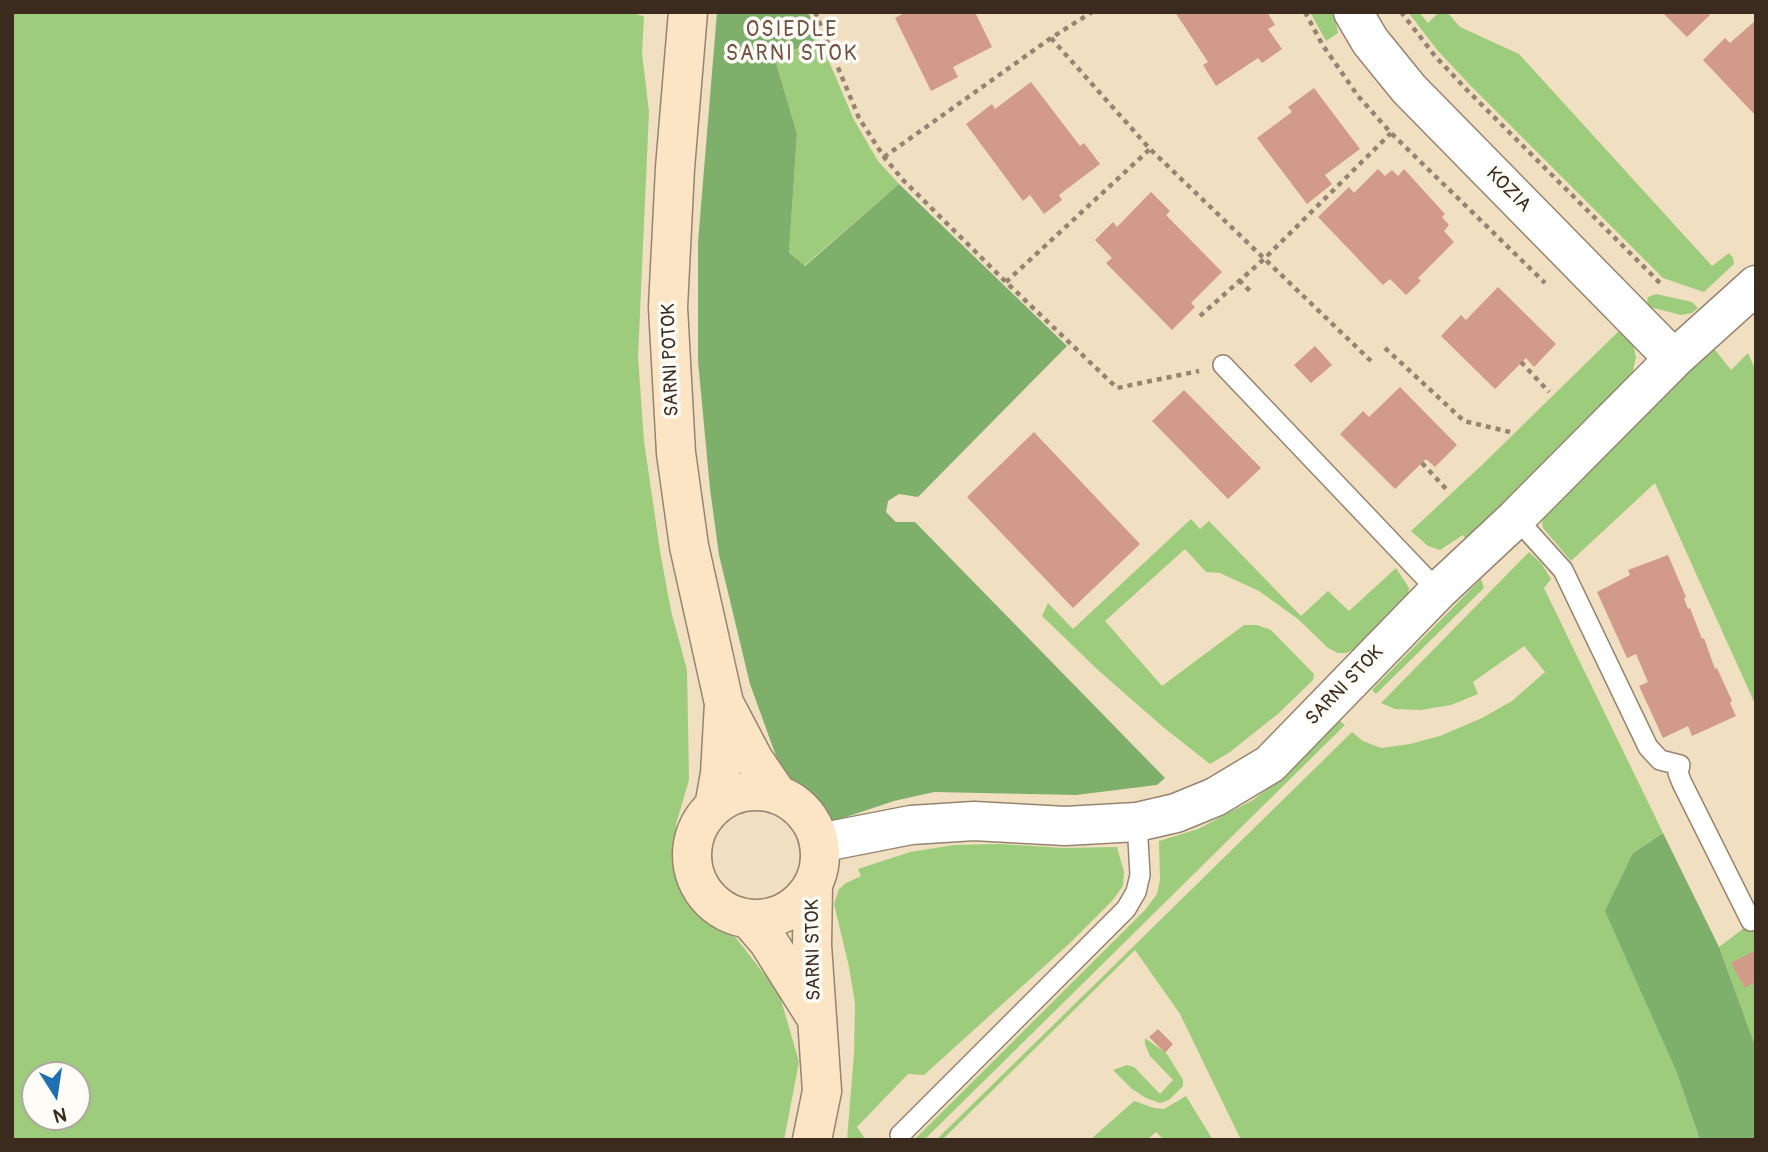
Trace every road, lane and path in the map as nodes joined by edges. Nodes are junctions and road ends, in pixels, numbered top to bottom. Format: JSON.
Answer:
{"nodes":[{"id":1,"x":688,"y":12,"type":"edge"},
{"id":2,"x":815,"y":12,"type":"edge"},
{"id":3,"x":1092,"y":12,"type":"edge"},
{"id":4,"x":1353,"y":12,"type":"edge"},
{"id":5,"x":1401,"y":12,"type":"edge"},
{"id":6,"x":1051,"y":38,"type":"junction"},
{"id":7,"x":1391,"y":133,"type":"dead end"},
{"id":8,"x":1150,"y":149,"type":"junction"},
{"id":9,"x":884,"y":157,"type":"junction"},
{"id":10,"x":1264,"y":259,"type":"junction"},
{"id":11,"x":1240,"y":280,"type":"junction"},
{"id":12,"x":1006,"y":282,"type":"junction"},
{"id":13,"x":1660,"y":283,"type":"dead end"},
{"id":14,"x":1756,"y":285,"type":"edge"},
{"id":15,"x":1252,"y":293,"type":"dead end"},
{"id":16,"x":1200,"y":316,"type":"dead end"},
{"id":17,"x":1385,"y":348,"type":"dead end"},
{"id":18,"x":1674,"y":359,"type":"junction"},
{"id":19,"x":1371,"y":361,"type":"dead end"},
{"id":20,"x":1521,"y":362,"type":"dead end"},
{"id":21,"x":1223,"y":365,"type":"joint"},
{"id":22,"x":1549,"y":392,"type":"dead end"},
{"id":23,"x":1510,"y":432,"type":"dead end"},
{"id":24,"x":1422,"y":463,"type":"dead end"},
{"id":25,"x":1450,"y":492,"type":"dead end"},
{"id":26,"x":1516,"y":518,"type":"junction"},
{"id":27,"x":1438,"y":591,"type":"junction"},
{"id":28,"x":724,"y":703,"type":"junction"},
{"id":29,"x":778,"y":794,"type":"junction"},
{"id":30,"x":714,"y":807,"type":"junction"},
{"id":31,"x":1137,"y":822,"type":"junction"},
{"id":32,"x":819,"y":843,"type":"junction"},
{"id":33,"x":813,"y":884,"type":"junction"},
{"id":34,"x":749,"y":919,"type":"junction"},
{"id":35,"x":1751,"y":921,"type":"dead end"},
{"id":36,"x":816,"y":1016,"type":"junction"},
{"id":37,"x":900,"y":1135,"type":"dead end"},
{"id":38,"x":812,"y":1140,"type":"edge"}],
"edges":[{"from":1,"to":28,"type":"street","name":"SARNI POTOK"},
{"from":2,"to":9,"type":"path"},
{"from":3,"to":6,"type":"path"},
{"from":4,"to":18,"type":"street","name":"KOZIA"},
{"from":5,"to":13,"type":"path"},
{"from":6,"to":8,"type":"path"},
{"from":6,"to":9,"type":"path"},
{"from":7,"to":10,"type":"path"},
{"from":8,"to":10,"type":"path"},
{"from":8,"to":12,"type":"path"},
{"from":9,"to":12,"type":"path"},
{"from":10,"to":11,"type":"path"},
{"from":10,"to":19,"type":"path"},
{"from":11,"to":15,"type":"path"},
{"from":11,"to":16,"type":"path"},
{"from":12,"to":21,"type":"path"},
{"from":14,"to":18,"type":"street","name":"SARNI STOK"},
{"from":17,"to":23,"type":"path"},
{"from":18,"to":26,"type":"street","name":"SARNI STOK"},
{"from":20,"to":22,"type":"path"},
{"from":21,"to":27,"type":"lane"},
{"from":24,"to":25,"type":"path"},
{"from":26,"to":27,"type":"street","name":"SARNI STOK"},
{"from":26,"to":35,"type":"lane"},
{"from":27,"to":31,"type":"street","name":"SARNI STOK"},
{"from":28,"to":29,"type":"street","name":"SARNI POTOK"},
{"from":28,"to":30,"type":"street","name":"SARNI POTOK"},
{"from":29,"to":30,"type":"street"},
{"from":29,"to":32,"type":"street"},
{"from":30,"to":34,"type":"street"},
{"from":31,"to":32,"type":"street","name":"SARNI STOK"},
{"from":31,"to":37,"type":"lane"},
{"from":32,"to":33,"type":"street"},
{"from":33,"to":34,"type":"street"},
{"from":33,"to":36,"type":"street","name":"SARNI STOK"},
{"from":34,"to":36,"type":"street","name":"SARNI STOK"},
{"from":36,"to":38,"type":"street","name":"SARNI STOK"}]}
